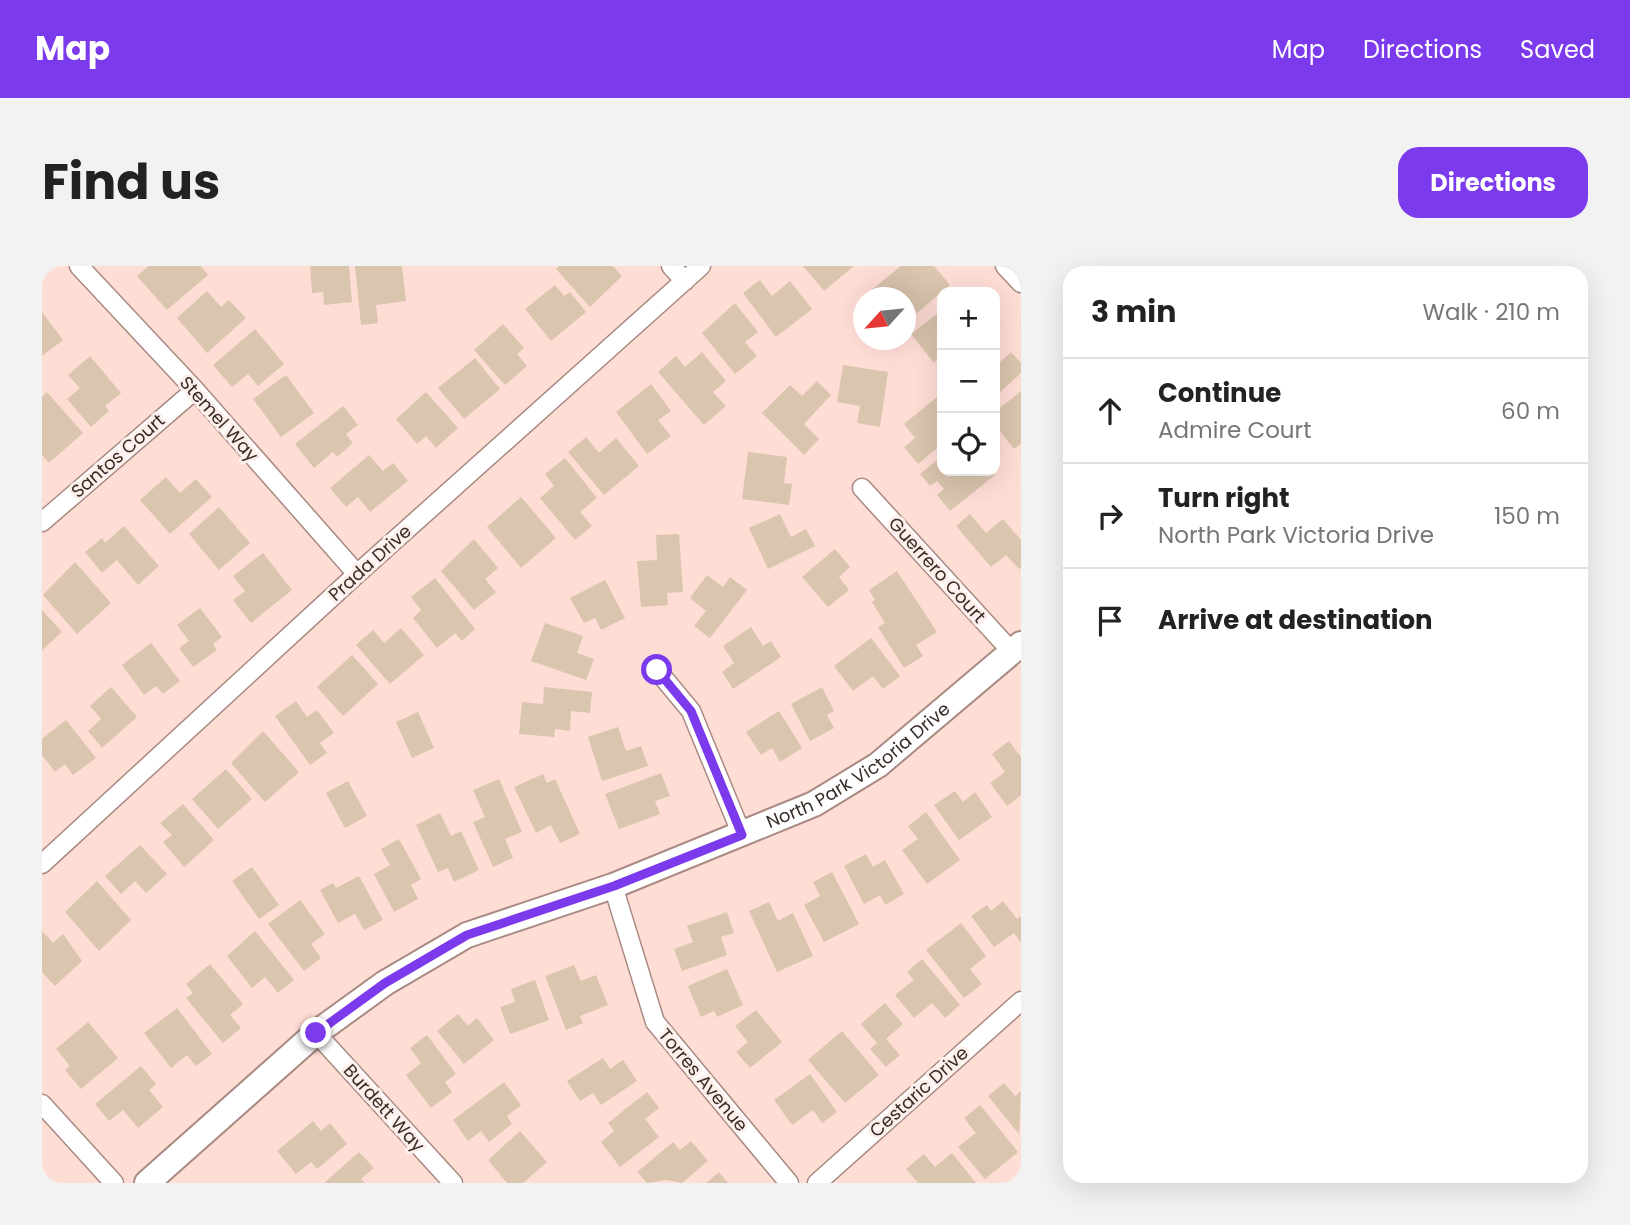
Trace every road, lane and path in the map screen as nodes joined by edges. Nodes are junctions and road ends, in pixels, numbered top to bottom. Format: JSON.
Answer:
{"nodes":[{"id":1,"x":79,"y":266,"type":"edge"},
{"id":2,"x":671,"y":266,"type":"edge"},
{"id":3,"x":701,"y":266,"type":"edge"},
{"id":4,"x":1005,"y":266,"type":"edge"},
{"id":5,"x":685,"y":281,"type":"junction"},
{"id":6,"x":1021,"y":283,"type":"edge"},
{"id":7,"x":195,"y":390,"type":"junction"},
{"id":8,"x":862,"y":488,"type":"dead end"},
{"id":9,"x":42,"y":522,"type":"edge"},
{"id":10,"x":357,"y":575,"type":"junction"},
{"id":11,"x":1016,"y":648,"type":"edge"},
{"id":12,"x":657,"y":670,"type":"dead end"},
{"id":13,"x":742,"y":835,"type":"junction"},
{"id":14,"x":42,"y":864,"type":"edge"},
{"id":15,"x":614,"y":886,"type":"junction"},
{"id":16,"x":1021,"y":1001,"type":"edge"},
{"id":17,"x":316,"y":1033,"type":"junction"},
{"id":18,"x":42,"y":1104,"type":"edge"},
{"id":19,"x":114,"y":1183,"type":"edge"},
{"id":20,"x":147,"y":1183,"type":"edge"},
{"id":21,"x":453,"y":1183,"type":"edge"},
{"id":22,"x":789,"y":1183,"type":"edge"},
{"id":23,"x":817,"y":1183,"type":"edge"}],
"edges":[{"from":1,"to":7,"type":"street","name":"Stemel Way"},
{"from":2,"to":5,"type":"street"},
{"from":3,"to":5,"type":"street","name":"Prada Drive"},
{"from":4,"to":6,"type":"street"},
{"from":5,"to":10,"type":"street","name":"Prada Drive"},
{"from":7,"to":9,"type":"street","name":"Santos Court"},
{"from":7,"to":10,"type":"street","name":"Stemel Way"},
{"from":8,"to":11,"type":"street","name":"Guerrero Court"},
{"from":10,"to":14,"type":"street","name":"Prada Drive"},
{"from":11,"to":13,"type":"main road","name":"North Park Victoria Drive"},
{"from":12,"to":13,"type":"street"},
{"from":13,"to":15,"type":"main road","name":"North Park Victoria Drive"},
{"from":15,"to":17,"type":"main road","name":"North Park Victoria Drive"},
{"from":15,"to":22,"type":"street","name":"Torres Avenue"},
{"from":16,"to":23,"type":"street","name":"Cestaric Drive"},
{"from":17,"to":20,"type":"main road","name":"North Park Victoria Drive"},
{"from":17,"to":21,"type":"street","name":"Burdett Way"},
{"from":18,"to":19,"type":"street"}]}
